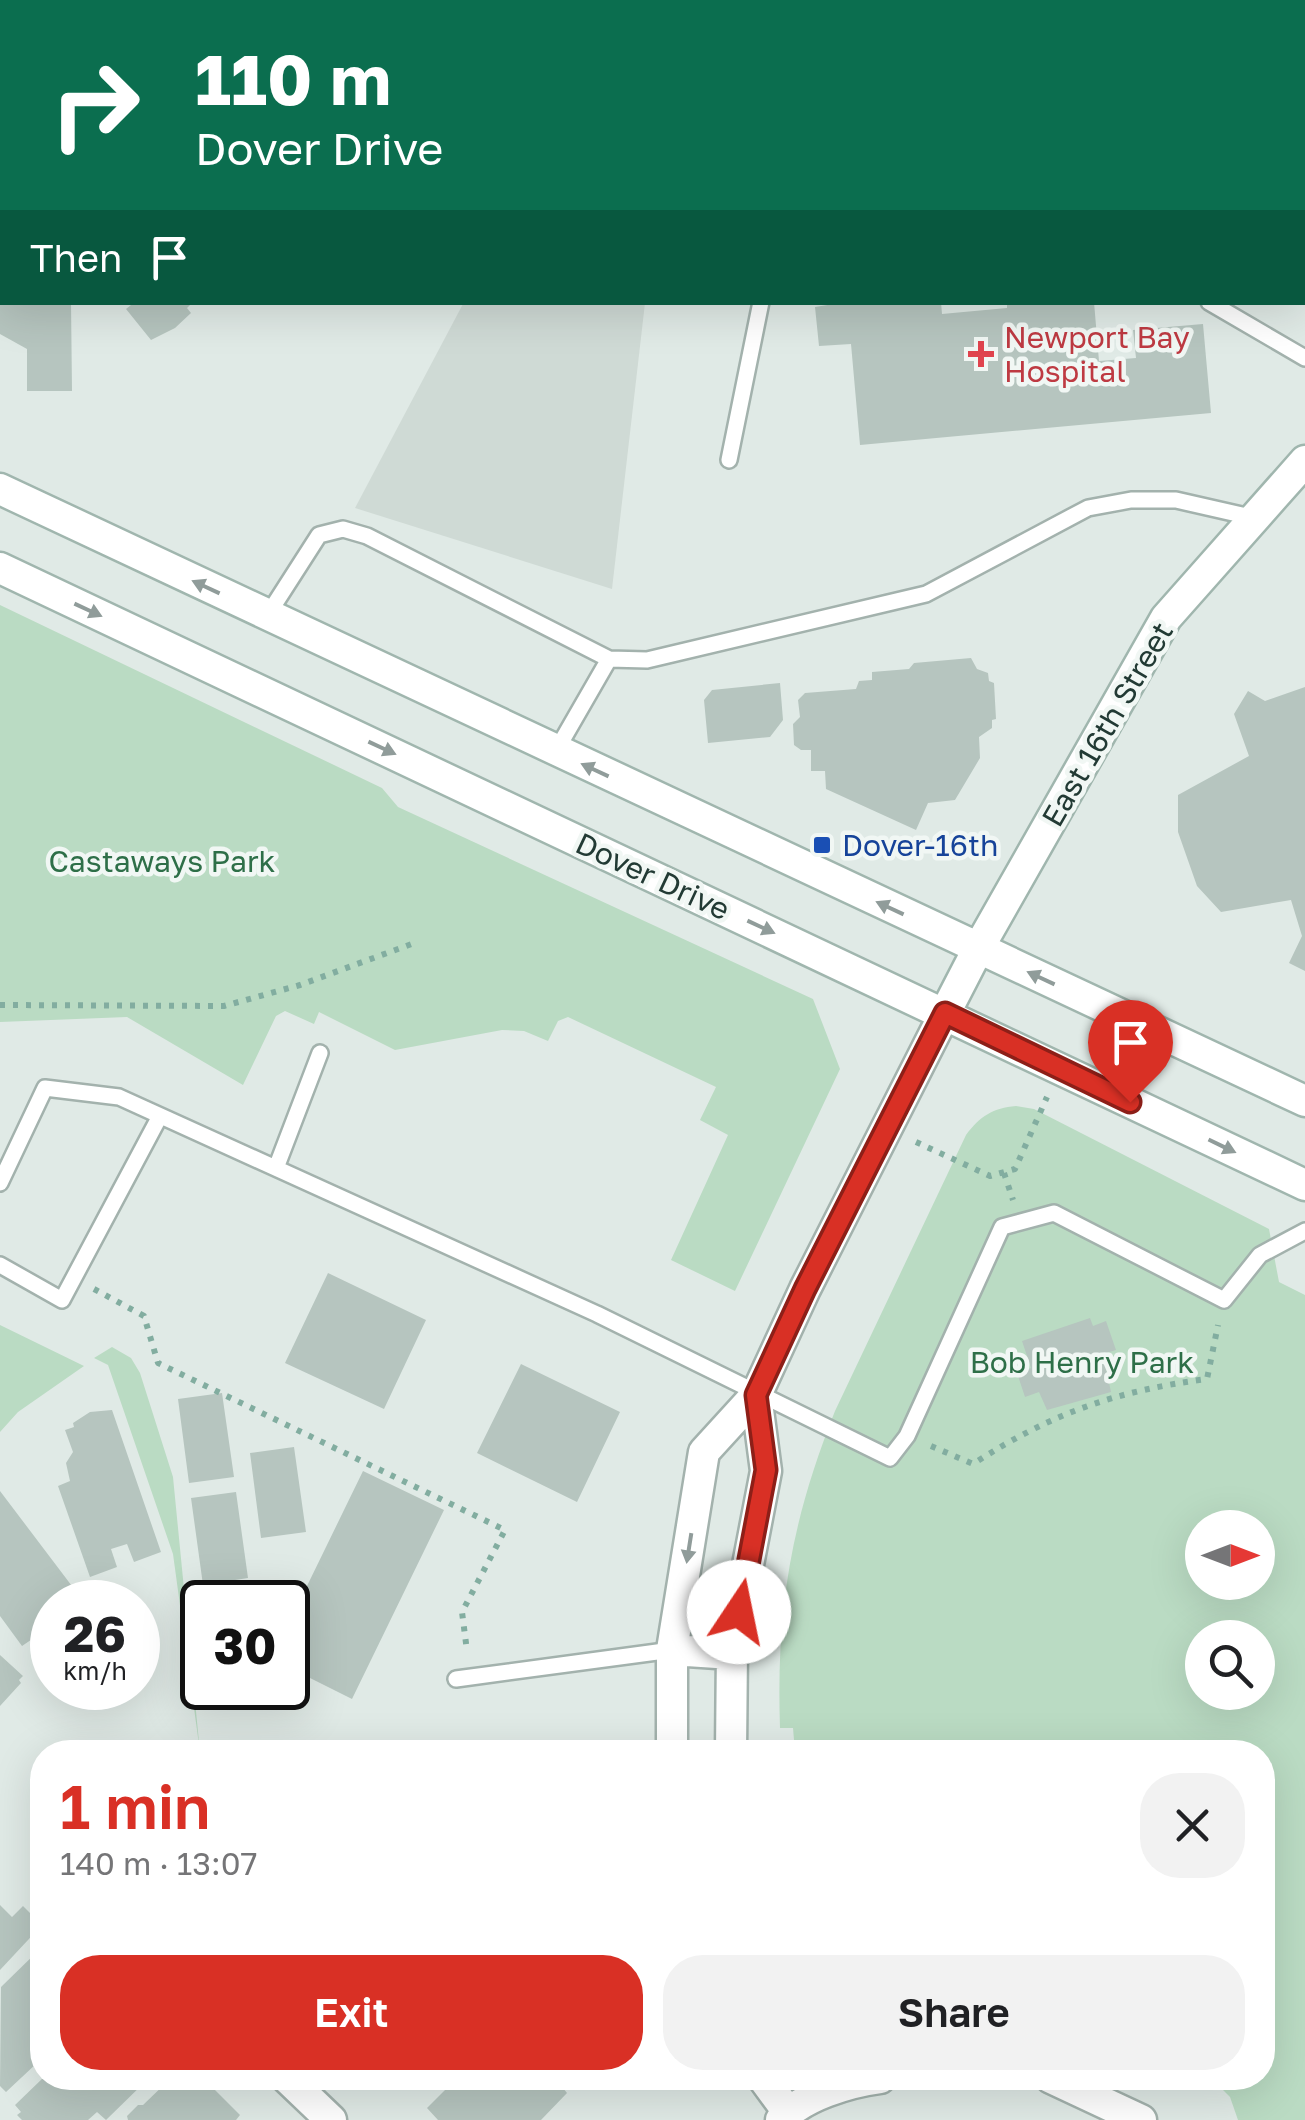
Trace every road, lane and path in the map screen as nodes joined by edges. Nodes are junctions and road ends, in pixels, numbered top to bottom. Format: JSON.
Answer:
{"nodes":[{"id":1,"x":761,"y":305,"type":"edge"},
{"id":2,"x":1214,"y":305,"type":"edge"},
{"id":3,"x":1305,"y":358,"type":"edge"},
{"id":4,"x":730,"y":460,"type":"dead end"},
{"id":5,"x":1305,"y":462,"type":"edge"},
{"id":6,"x":0,"y":490,"type":"edge"},
{"id":7,"x":1255,"y":518,"type":"junction"},
{"id":8,"x":0,"y":568,"type":"edge"},
{"id":9,"x":267,"y":616,"type":"junction"},
{"id":10,"x":609,"y":659,"type":"junction"},
{"id":11,"x":556,"y":752,"type":"junction"},
{"id":12,"x":418,"y":942,"type":"dead end"},
{"id":13,"x":978,"y":949,"type":"junction"},
{"id":14,"x":0,"y":1005,"type":"edge"},
{"id":15,"x":945,"y":1013,"type":"junction"},
{"id":16,"x":320,"y":1052,"type":"dead end"},
{"id":17,"x":1060,"y":1068,"type":"junction"},
{"id":18,"x":1305,"y":1101,"type":"edge"},
{"id":19,"x":160,"y":1116,"type":"junction"},
{"id":20,"x":887,"y":1128,"type":"junction"},
{"id":21,"x":276,"y":1168,"type":"junction"},
{"id":22,"x":0,"y":1183,"type":"edge"},
{"id":23,"x":1305,"y":1185,"type":"edge"},
{"id":24,"x":1305,"y":1231,"type":"edge"},
{"id":25,"x":0,"y":1266,"type":"edge"},
{"id":26,"x":74,"y":1278,"type":"junction"},
{"id":27,"x":1224,"y":1300,"type":"junction"},
{"id":28,"x":756,"y":1395,"type":"junction"},
{"id":29,"x":906,"y":1436,"type":"junction"},
{"id":30,"x":672,"y":1650,"type":"junction"},
{"id":31,"x":732,"y":1654,"type":"junction"},
{"id":32,"x":463,"y":1678,"type":"joint"},
{"id":33,"x":672,"y":1740,"type":"edge"},
{"id":34,"x":732,"y":1740,"type":"edge"},
{"id":35,"x":301,"y":2090,"type":"edge"},
{"id":36,"x":770,"y":2090,"type":"edge"},
{"id":37,"x":810,"y":2090,"type":"edge"},
{"id":38,"x":1076,"y":2090,"type":"edge"},
{"id":39,"x":784,"y":2116,"type":"edge"},
{"id":40,"x":332,"y":2120,"type":"edge"},
{"id":41,"x":1140,"y":2120,"type":"edge"}],
"edges":[{"from":1,"to":4,"type":"lane"},
{"from":2,"to":3,"type":"lane"},
{"from":5,"to":7,"type":"street","name":"East 16th Street"},
{"from":9,"to":6,"type":"street","one_way":true},
{"from":7,"to":10,"type":"lane"},
{"from":7,"to":13,"type":"street","name":"East 16th Street"},
{"from":8,"to":15,"type":"street","name":"Dover Drive","one_way":true},
{"from":9,"to":10,"type":"lane"},
{"from":9,"to":11,"type":"street"},
{"from":10,"to":11,"type":"lane"},
{"from":13,"to":11,"type":"street","one_way":true},
{"from":12,"to":14,"type":"path"},
{"from":13,"to":15,"type":"street","name":"East 16th Street"},
{"from":18,"to":13,"type":"street","one_way":true},
{"from":15,"to":17,"type":"street","name":"Dover Drive"},
{"from":15,"to":20,"type":"street","name":"East 16th Street"},
{"from":16,"to":21,"type":"lane"},
{"from":17,"to":20,"type":"path"},
{"from":17,"to":23,"type":"street","name":"Dover Drive","one_way":true},
{"from":19,"to":21,"type":"lane"},
{"from":19,"to":22,"type":"lane"},
{"from":19,"to":26,"type":"lane"},
{"from":20,"to":28,"type":"street","name":"East 16th Street"},
{"from":21,"to":28,"type":"lane"},
{"from":24,"to":27,"type":"lane"},
{"from":25,"to":26,"type":"lane"},
{"from":26,"to":32,"type":"path"},
{"from":27,"to":29,"type":"path"},
{"from":27,"to":29,"type":"lane"},
{"from":28,"to":29,"type":"lane"},
{"from":28,"to":30,"type":"street","one_way":true},
{"from":28,"to":31,"type":"street"},
{"from":30,"to":31,"type":"street"},
{"from":30,"to":32,"type":"lane"},
{"from":30,"to":33,"type":"street"},
{"from":31,"to":34,"type":"street"},
{"from":35,"to":40,"type":"street"},
{"from":36,"to":39,"type":"street"},
{"from":37,"to":39,"type":"street"},
{"from":38,"to":41,"type":"street"}]}
